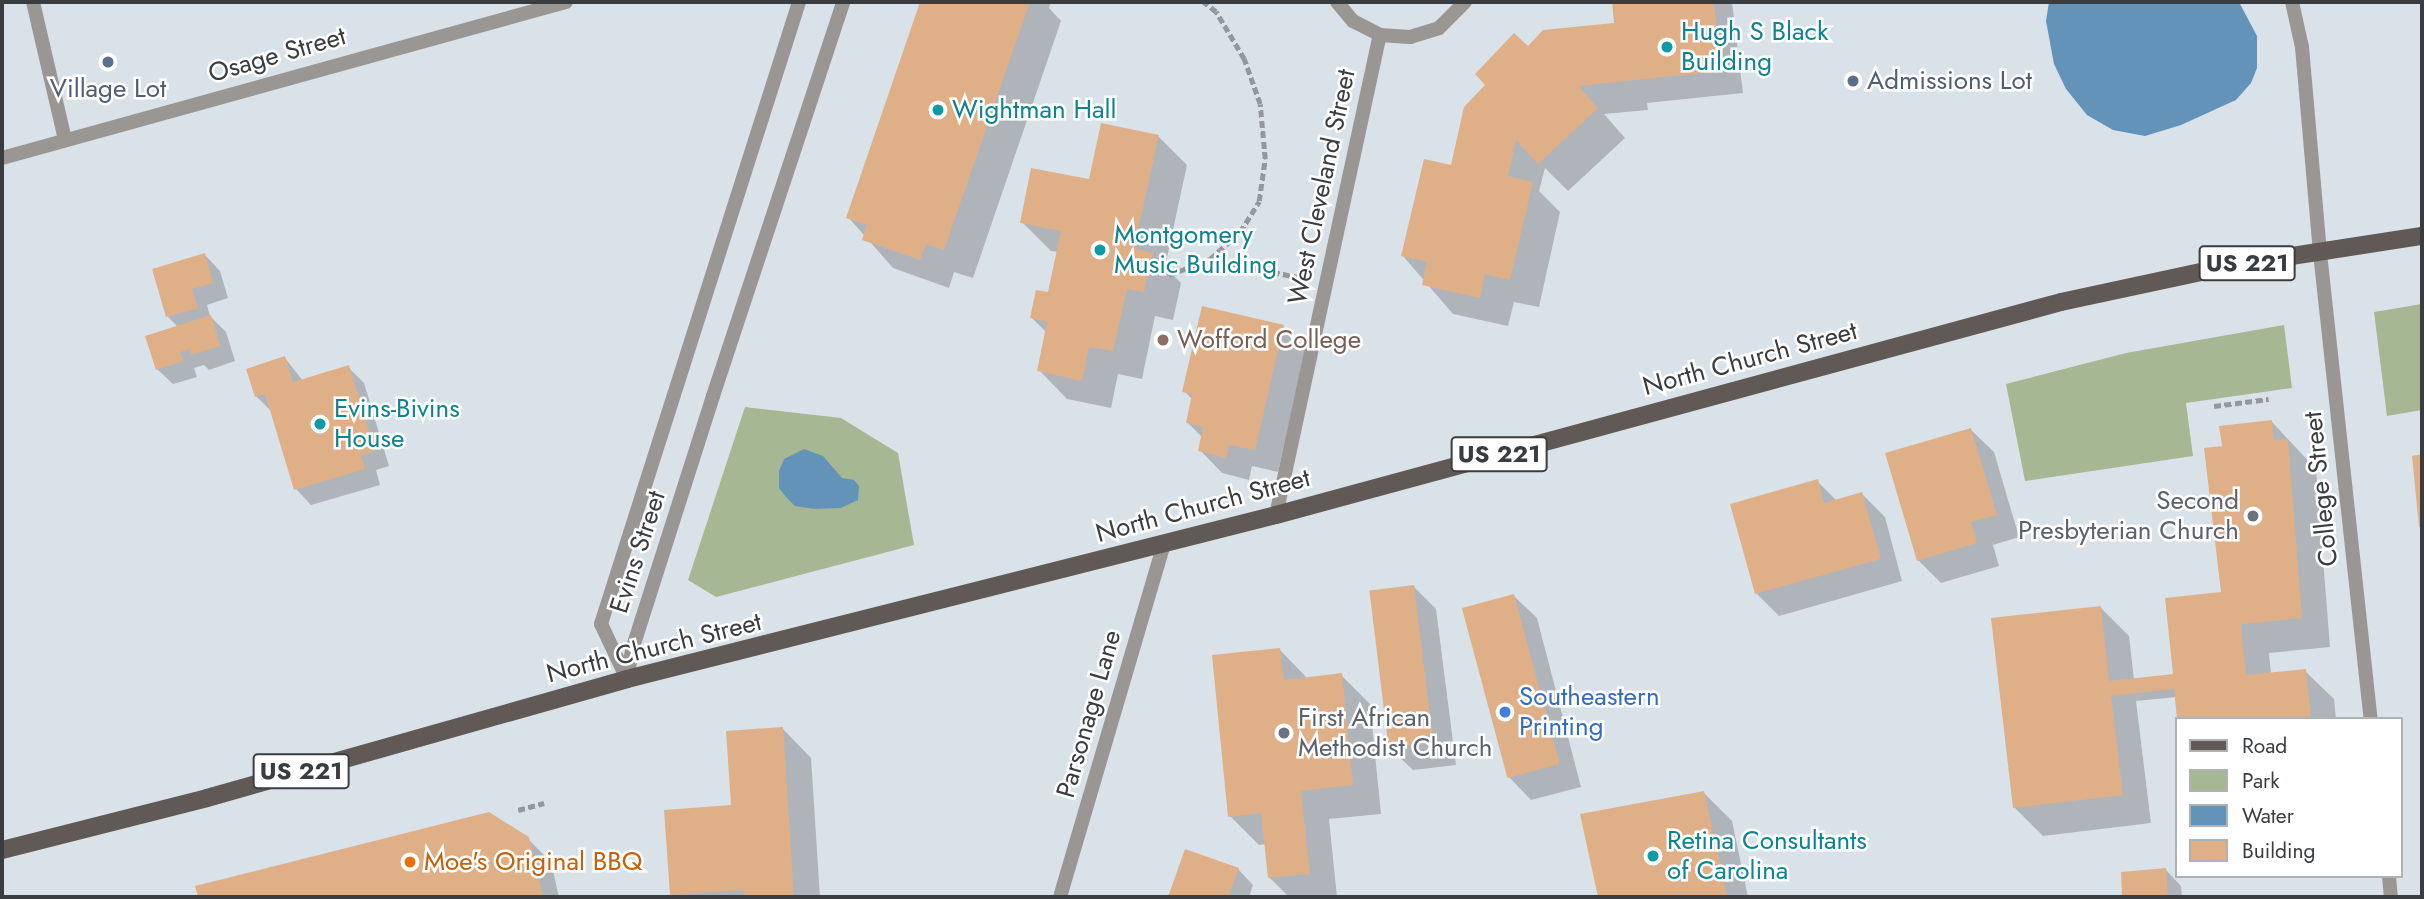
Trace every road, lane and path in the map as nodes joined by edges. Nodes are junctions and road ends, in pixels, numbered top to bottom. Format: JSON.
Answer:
{"nodes":[{"id":1,"x":33,"y":2,"type":"edge"},
{"id":2,"x":566,"y":2,"type":"edge"},
{"id":3,"x":799,"y":2,"type":"edge"},
{"id":4,"x":843,"y":2,"type":"edge"},
{"id":5,"x":1203,"y":2,"type":"edge"},
{"id":6,"x":1337,"y":2,"type":"edge"},
{"id":7,"x":1465,"y":2,"type":"edge"},
{"id":8,"x":2292,"y":2,"type":"edge"},
{"id":9,"x":1380,"y":35,"type":"junction"},
{"id":10,"x":65,"y":140,"type":"junction"},
{"id":11,"x":2,"y":158,"type":"edge"},
{"id":12,"x":2422,"y":236,"type":"edge"},
{"id":13,"x":2320,"y":253,"type":"junction"},
{"id":14,"x":1210,"y":259,"type":"junction"},
{"id":15,"x":1168,"y":275,"type":"dead end"},
{"id":16,"x":1326,"y":283,"type":"junction"},
{"id":17,"x":2269,"y":399,"type":"dead end"},
{"id":18,"x":2214,"y":406,"type":"dead end"},
{"id":19,"x":1276,"y":514,"type":"junction"},
{"id":20,"x":1164,"y":544,"type":"junction"},
{"id":21,"x":627,"y":679,"type":"junction"},
{"id":22,"x":2371,"y":717,"type":"edge"},
{"id":23,"x":544,"y":803,"type":"dead end"},
{"id":24,"x":517,"y":810,"type":"dead end"},
{"id":25,"x":2,"y":850,"type":"edge"},
{"id":26,"x":2389,"y":878,"type":"edge"},
{"id":27,"x":1060,"y":897,"type":"edge"},
{"id":28,"x":2391,"y":897,"type":"edge"}],
"edges":[{"from":1,"to":10,"type":"street"},
{"from":2,"to":10,"type":"street","name":"Osage Street"},
{"from":3,"to":21,"type":"street","name":"Evins Street"},
{"from":4,"to":21,"type":"street","name":"Evins Street"},
{"from":5,"to":14,"type":"path"},
{"from":6,"to":9,"type":"street"},
{"from":7,"to":9,"type":"street"},
{"from":8,"to":13,"type":"street","name":"College Street"},
{"from":9,"to":16,"type":"street","name":"West Cleveland Street"},
{"from":10,"to":11,"type":"street","name":"Osage Street"},
{"from":12,"to":13,"type":"main road","name":"North Church Street","number":"US 221"},
{"from":13,"to":19,"type":"main road","name":"North Church Street","number":"US 221"},
{"from":13,"to":22,"type":"street","name":"College Street"},
{"from":14,"to":15,"type":"path"},
{"from":14,"to":16,"type":"path"},
{"from":16,"to":19,"type":"street","name":"West Cleveland Street"},
{"from":17,"to":18,"type":"path"},
{"from":19,"to":20,"type":"main road","name":"North Church Street","number":"US 221"},
{"from":20,"to":21,"type":"main road","name":"North Church Street","number":"US 221"},
{"from":20,"to":27,"type":"street","name":"Parsonage Lane"},
{"from":21,"to":25,"type":"main road","name":"North Church Street","number":"US 221"},
{"from":23,"to":24,"type":"path"},
{"from":26,"to":28,"type":"street"}]}
